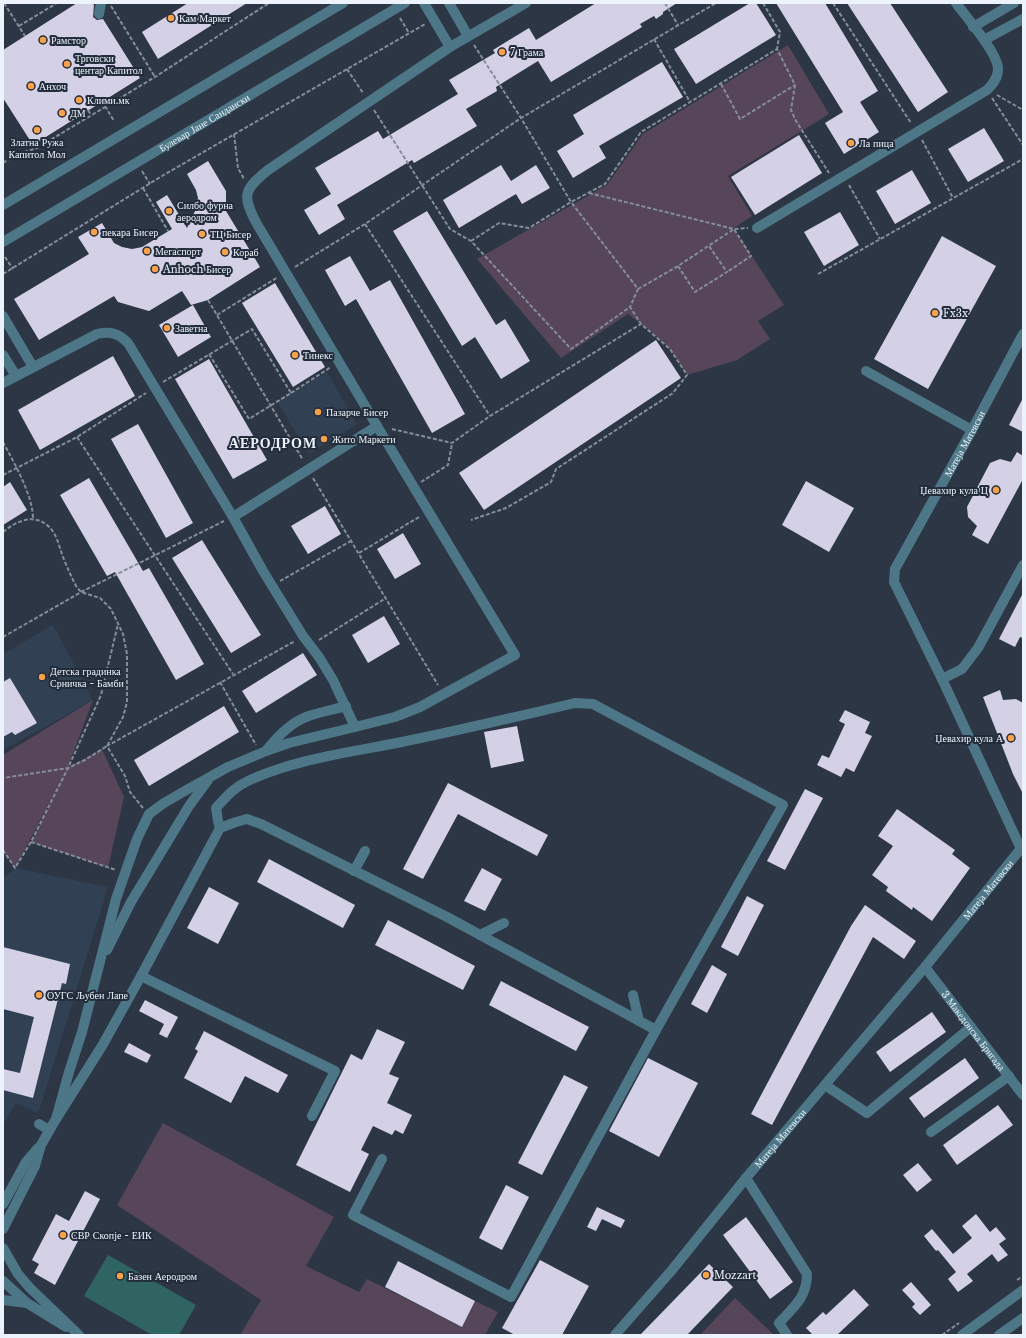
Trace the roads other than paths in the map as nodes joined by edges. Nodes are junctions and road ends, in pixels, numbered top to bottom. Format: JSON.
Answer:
{"nodes":[{"id":1,"x":101,"y":3,"type":"edge"},
{"id":2,"x":343,"y":3,"type":"edge"},
{"id":3,"x":405,"y":3,"type":"edge"},
{"id":4,"x":424,"y":3,"type":"edge"},
{"id":5,"x":449,"y":3,"type":"edge"},
{"id":6,"x":526,"y":3,"type":"edge"},
{"id":7,"x":956,"y":3,"type":"edge"},
{"id":8,"x":1014,"y":3,"type":"edge"},
{"id":9,"x":99,"y":14,"type":"dead end"},
{"id":10,"x":1023,"y":19,"type":"edge"},
{"id":11,"x":973,"y":27,"type":"junction"},
{"id":12,"x":468,"y":36,"type":"junction"},
{"id":13,"x":984,"y":40,"type":"junction"},
{"id":14,"x":450,"y":47,"type":"junction"},
{"id":15,"x":3,"y":205,"type":"edge"},
{"id":16,"x":757,"y":228,"type":"road end"},
{"id":17,"x":3,"y":242,"type":"edge"},
{"id":18,"x":3,"y":316,"type":"edge"},
{"id":19,"x":1023,"y":334,"type":"edge"},
{"id":20,"x":3,"y":355,"type":"edge"},
{"id":21,"x":33,"y":367,"type":"junction"},
{"id":22,"x":866,"y":371,"type":"dead end"},
{"id":23,"x":16,"y":376,"type":"junction"},
{"id":24,"x":3,"y":383,"type":"edge"},
{"id":25,"x":377,"y":426,"type":"junction"},
{"id":26,"x":972,"y":430,"type":"junction"},
{"id":27,"x":232,"y":517,"type":"junction"},
{"id":28,"x":1023,"y":565,"type":"edge"},
{"id":29,"x":942,"y":680,"type":"junction"},
{"id":30,"x":346,"y":706,"type":"junction"},
{"id":31,"x":355,"y":727,"type":"junction"},
{"id":32,"x":263,"y":752,"type":"junction"},
{"id":33,"x":209,"y":778,"type":"junction"},
{"id":34,"x":220,"y":828,"type":"junction"},
{"id":35,"x":1022,"y":847,"type":"edge"},
{"id":36,"x":365,"y":851,"type":"dead end"},
{"id":37,"x":354,"y":871,"type":"junction"},
{"id":38,"x":504,"y":923,"type":"dead end"},
{"id":39,"x":480,"y":936,"type":"junction"},
{"id":40,"x":926,"y":967,"type":"junction"},
{"id":41,"x":97,"y":970,"type":"junction"},
{"id":42,"x":141,"y":976,"type":"junction"},
{"id":43,"x":632,"y":995,"type":"dead end"},
{"id":44,"x":639,"y":1021,"type":"junction"},
{"id":45,"x":971,"y":1027,"type":"junction"},
{"id":46,"x":656,"y":1030,"type":"junction"},
{"id":47,"x":1009,"y":1076,"type":"junction"},
{"id":48,"x":825,"y":1086,"type":"junction"},
{"id":49,"x":1023,"y":1095,"type":"edge"},
{"id":50,"x":312,"y":1116,"type":"dead end"},
{"id":51,"x":56,"y":1119,"type":"junction"},
{"id":52,"x":39,"y":1124,"type":"dead end"},
{"id":53,"x":49,"y":1130,"type":"junction"},
{"id":54,"x":932,"y":1132,"type":"dead end"},
{"id":55,"x":41,"y":1145,"type":"junction"},
{"id":56,"x":382,"y":1159,"type":"dead end"},
{"id":57,"x":746,"y":1178,"type":"junction"},
{"id":58,"x":8,"y":1187,"type":"edge"},
{"id":59,"x":3,"y":1204,"type":"edge"},
{"id":60,"x":3,"y":1229,"type":"edge"},
{"id":61,"x":3,"y":1248,"type":"edge"},
{"id":62,"x":3,"y":1281,"type":"edge"},
{"id":63,"x":1023,"y":1290,"type":"edge"},
{"id":64,"x":3,"y":1300,"type":"edge"},
{"id":65,"x":27,"y":1303,"type":"junction"},
{"id":66,"x":1023,"y":1318,"type":"edge"},
{"id":67,"x":78,"y":1334,"type":"edge"},
{"id":68,"x":615,"y":1335,"type":"edge"},
{"id":69,"x":787,"y":1335,"type":"edge"},
{"id":70,"x":962,"y":1335,"type":"edge"},
{"id":71,"x":999,"y":1335,"type":"edge"}],
"edges":[{"from":1,"to":9,"type":"street"},
{"from":2,"to":15,"type":"street"},
{"from":3,"to":17,"type":"street","name":"Булевар Јане Сандански"},
{"from":4,"to":14,"type":"street"},
{"from":5,"to":12,"type":"street"},
{"from":6,"to":12,"type":"street"},
{"from":7,"to":11,"type":"street"},
{"from":8,"to":11,"type":"street"},
{"from":10,"to":13,"type":"street"},
{"from":11,"to":13,"type":"street"},
{"from":12,"to":14,"type":"street"},
{"from":13,"to":16,"type":"street"},
{"from":14,"to":25,"type":"street"},
{"from":18,"to":21,"type":"street"},
{"from":19,"to":26,"type":"street","name":"Матеја Матевски"},
{"from":20,"to":23,"type":"street"},
{"from":21,"to":23,"type":"street"},
{"from":21,"to":27,"type":"street"},
{"from":22,"to":26,"type":"street"},
{"from":23,"to":24,"type":"street"},
{"from":25,"to":27,"type":"street"},
{"from":25,"to":31,"type":"street"},
{"from":26,"to":29,"type":"street","name":"Матеја Матевски"},
{"from":27,"to":30,"type":"street"},
{"from":28,"to":29,"type":"street"},
{"from":29,"to":35,"type":"street","name":"Матеја Матевски"},
{"from":30,"to":31,"type":"street"},
{"from":30,"to":32,"type":"street"},
{"from":31,"to":32,"type":"street"},
{"from":32,"to":33,"type":"street"},
{"from":33,"to":41,"type":"street"},
{"from":33,"to":41,"type":"street"},
{"from":34,"to":37,"type":"street"},
{"from":34,"to":42,"type":"street"},
{"from":34,"to":46,"type":"street"},
{"from":35,"to":40,"type":"street","name":"Матеја Матевски"},
{"from":36,"to":37,"type":"street"},
{"from":37,"to":39,"type":"street"},
{"from":38,"to":39,"type":"street"},
{"from":39,"to":44,"type":"street"},
{"from":40,"to":45,"type":"street","name":"3 Македонска Бригада"},
{"from":40,"to":48,"type":"street","name":"Матеја Матевски"},
{"from":41,"to":51,"type":"street"},
{"from":42,"to":50,"type":"street"},
{"from":42,"to":51,"type":"street"},
{"from":43,"to":44,"type":"street"},
{"from":44,"to":46,"type":"street"},
{"from":45,"to":47,"type":"street","name":"3 Македонска Бригада"},
{"from":45,"to":48,"type":"street"},
{"from":46,"to":56,"type":"street"},
{"from":47,"to":49,"type":"street","name":"3 Македонска Бригада"},
{"from":47,"to":54,"type":"street"},
{"from":48,"to":57,"type":"street","name":"Матеја Матевски"},
{"from":51,"to":53,"type":"street"},
{"from":52,"to":53,"type":"street"},
{"from":53,"to":55,"type":"street"},
{"from":55,"to":58,"type":"street"},
{"from":55,"to":60,"type":"street"},
{"from":57,"to":68,"type":"street","name":"Матеја Матевски"},
{"from":57,"to":69,"type":"street"},
{"from":58,"to":59,"type":"street"},
{"from":61,"to":67,"type":"street"},
{"from":62,"to":65,"type":"street"},
{"from":63,"to":70,"type":"street"},
{"from":64,"to":65,"type":"street"},
{"from":65,"to":67,"type":"street"},
{"from":66,"to":71,"type":"street"}]}
